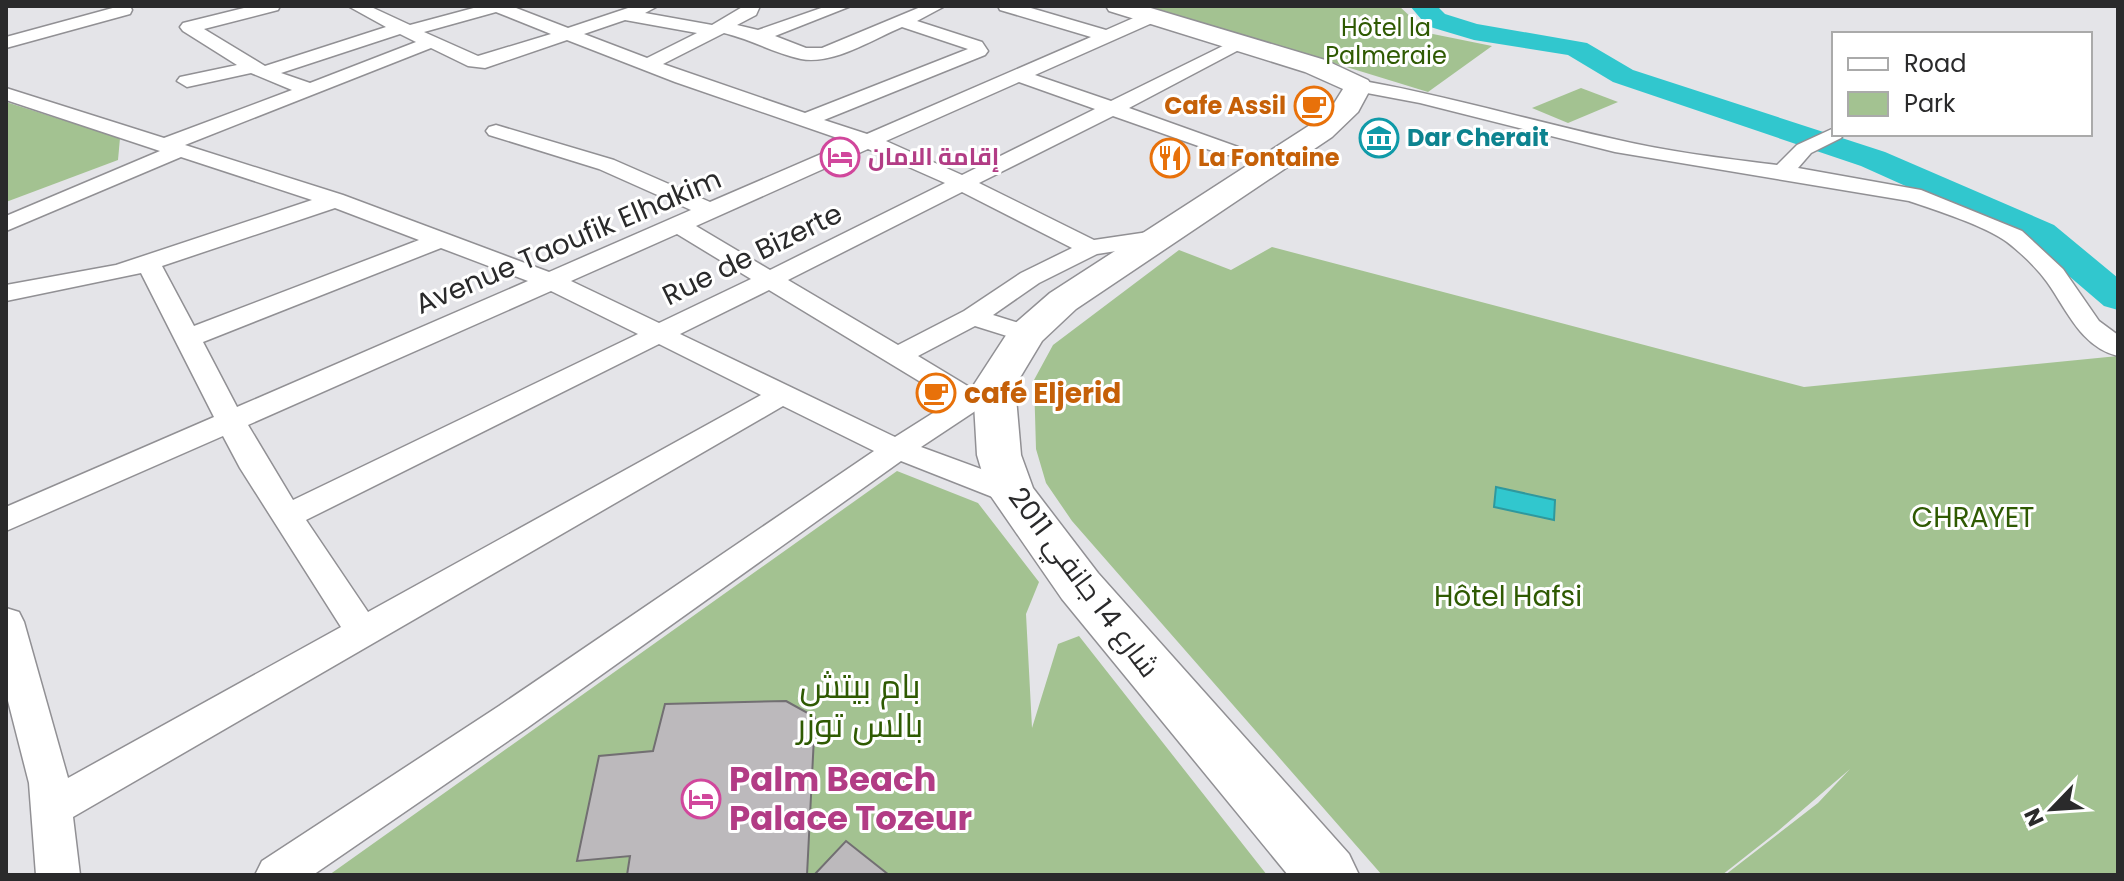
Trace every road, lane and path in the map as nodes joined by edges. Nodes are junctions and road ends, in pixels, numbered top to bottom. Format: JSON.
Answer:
{"nodes":[{"id":1,"x":55,"y":6,"type":"edge"},
{"id":2,"x":272,"y":6,"type":"edge"},
{"id":3,"x":356,"y":6,"type":"edge"},
{"id":4,"x":650,"y":6,"type":"edge"},
{"id":5,"x":752,"y":6,"type":"edge"},
{"id":6,"x":843,"y":6,"type":"edge"},
{"id":7,"x":937,"y":6,"type":"edge"},
{"id":8,"x":1006,"y":6,"type":"edge"},
{"id":9,"x":499,"y":7,"type":"edge"},
{"id":10,"x":124,"y":10,"type":"dead end"},
{"id":11,"x":625,"y":15,"type":"junction"},
{"id":12,"x":1126,"y":19,"type":"edge"},
{"id":13,"x":901,"y":21,"type":"junction"},
{"id":14,"x":79,"y":23,"type":"junction"},
{"id":15,"x":407,"y":28,"type":"junction"},
{"id":16,"x":718,"y":29,"type":"junction"},
{"id":17,"x":570,"y":33,"type":"junction"},
{"id":18,"x":759,"y":36,"type":"junction"},
{"id":19,"x":431,"y":42,"type":"junction"},
{"id":20,"x":6,"y":43,"type":"edge"},
{"id":21,"x":1243,"y":43,"type":"junction"},
{"id":22,"x":648,"y":65,"type":"junction"},
{"id":23,"x":259,"y":70,"type":"junction"},
{"id":24,"x":1021,"y":76,"type":"junction"},
{"id":25,"x":187,"y":81,"type":"dead end"},
{"id":26,"x":1358,"y":86,"type":"junction"},
{"id":27,"x":310,"y":90,"type":"junction"},
{"id":28,"x":6,"y":94,"type":"edge"},
{"id":29,"x":1111,"y":108,"type":"junction"},
{"id":30,"x":808,"y":119,"type":"junction"},
{"id":31,"x":496,"y":131,"type":"dead end"},
{"id":32,"x":1832,"y":134,"type":"edge"},
{"id":33,"x":870,"y":142,"type":"junction"},
{"id":34,"x":172,"y":147,"type":"junction"},
{"id":35,"x":1231,"y":151,"type":"dead end"},
{"id":36,"x":1782,"y":172,"type":"junction"},
{"id":37,"x":962,"y":183,"type":"junction"},
{"id":38,"x":335,"y":200,"type":"junction"},
{"id":39,"x":713,"y":212,"type":"junction"},
{"id":40,"x":6,"y":224,"type":"edge"},
{"id":41,"x":678,"y":225,"type":"junction"},
{"id":42,"x":1155,"y":238,"type":"junction"},
{"id":43,"x":442,"y":239,"type":"junction"},
{"id":44,"x":1091,"y":248,"type":"junction"},
{"id":45,"x":148,"y":263,"type":"junction"},
{"id":46,"x":769,"y":280,"type":"junction"},
{"id":47,"x":551,"y":281,"type":"junction"},
{"id":48,"x":6,"y":293,"type":"edge"},
{"id":49,"x":973,"y":317,"type":"junction"},
{"id":50,"x":658,"y":333,"type":"junction"},
{"id":51,"x":1026,"y":334,"type":"junction"},
{"id":52,"x":188,"y":338,"type":"junction"},
{"id":53,"x":2118,"y":348,"type":"edge"},
{"id":54,"x":898,"y":356,"type":"junction"},
{"id":55,"x":982,"y":393,"type":"junction"},
{"id":56,"x":782,"y":395,"type":"junction"},
{"id":57,"x":231,"y":421,"type":"junction"},
{"id":58,"x":899,"y":448,"type":"junction"},
{"id":59,"x":1011,"y":492,"type":"junction"},
{"id":60,"x":287,"y":516,"type":"junction"},
{"id":61,"x":6,"y":520,"type":"edge"},
{"id":62,"x":363,"y":632,"type":"junction"},
{"id":63,"x":8,"y":641,"type":"edge"},
{"id":64,"x":51,"y":808,"type":"junction"},
{"id":65,"x":58,"y":875,"type":"edge"},
{"id":66,"x":277,"y":875,"type":"edge"},
{"id":67,"x":1327,"y":875,"type":"edge"}],
"edges":[{"from":1,"to":14,"type":"street"},
{"from":2,"to":23,"type":"street"},
{"from":3,"to":15,"type":"street"},
{"from":4,"to":11,"type":"street"},
{"from":5,"to":16,"type":"street"},
{"from":6,"to":18,"type":"street"},
{"from":7,"to":13,"type":"street"},
{"from":8,"to":12,"type":"street"},
{"from":9,"to":15,"type":"street"},
{"from":9,"to":17,"type":"street"},
{"from":10,"to":14,"type":"street"},
{"from":11,"to":16,"type":"street"},
{"from":11,"to":17,"type":"street"},
{"from":12,"to":21,"type":"main road"},
{"from":12,"to":24,"type":"street","name":"Avenue Taoufik Elhakim"},
{"from":13,"to":18,"type":"street"},
{"from":13,"to":30,"type":"street"},
{"from":14,"to":20,"type":"street"},
{"from":15,"to":19,"type":"street"},
{"from":15,"to":23,"type":"street"},
{"from":16,"to":18,"type":"street"},
{"from":16,"to":22,"type":"street"},
{"from":17,"to":19,"type":"street"},
{"from":17,"to":22,"type":"street"},
{"from":19,"to":27,"type":"street"},
{"from":21,"to":26,"type":"main road"},
{"from":21,"to":29,"type":"street","name":"Rue de Bizerte"},
{"from":22,"to":30,"type":"street"},
{"from":23,"to":25,"type":"street"},
{"from":23,"to":27,"type":"street"},
{"from":24,"to":29,"type":"street"},
{"from":24,"to":33,"type":"street","name":"Avenue Taoufik Elhakim"},
{"from":26,"to":36,"type":"street"},
{"from":26,"to":42,"type":"main road"},
{"from":27,"to":34,"type":"street"},
{"from":28,"to":34,"type":"street"},
{"from":29,"to":35,"type":"street"},
{"from":29,"to":37,"type":"street","name":"Rue de Bizerte"},
{"from":30,"to":33,"type":"street"},
{"from":31,"to":39,"type":"street"},
{"from":32,"to":36,"type":"street"},
{"from":33,"to":37,"type":"street"},
{"from":33,"to":39,"type":"street","name":"Avenue Taoufik Elhakim"},
{"from":34,"to":38,"type":"street"},
{"from":34,"to":40,"type":"street"},
{"from":36,"to":53,"type":"street"},
{"from":37,"to":44,"type":"street"},
{"from":37,"to":46,"type":"street","name":"Rue de Bizerte"},
{"from":38,"to":43,"type":"street"},
{"from":38,"to":45,"type":"street"},
{"from":39,"to":41,"type":"street","name":"Avenue Taoufik Elhakim"},
{"from":41,"to":46,"type":"street"},
{"from":41,"to":47,"type":"street","name":"Avenue Taoufik Elhakim"},
{"from":42,"to":44,"type":"street"},
{"from":42,"to":51,"type":"main road"},
{"from":43,"to":47,"type":"street"},
{"from":43,"to":52,"type":"street"},
{"from":44,"to":49,"type":"street"},
{"from":45,"to":48,"type":"street"},
{"from":45,"to":52,"type":"street"},
{"from":46,"to":50,"type":"street","name":"Rue de Bizerte"},
{"from":46,"to":54,"type":"street"},
{"from":47,"to":50,"type":"street"},
{"from":47,"to":57,"type":"street","name":"Avenue Taoufik Elhakim"},
{"from":49,"to":51,"type":"street"},
{"from":49,"to":54,"type":"street"},
{"from":50,"to":56,"type":"street"},
{"from":50,"to":60,"type":"street","name":"Rue de Bizerte"},
{"from":51,"to":55,"type":"main road"},
{"from":52,"to":57,"type":"street"},
{"from":54,"to":55,"type":"street"},
{"from":55,"to":58,"type":"street"},
{"from":55,"to":59,"type":"main road","name":"شارع 14 جانفي 2011"},
{"from":56,"to":58,"type":"street"},
{"from":56,"to":62,"type":"street"},
{"from":57,"to":60,"type":"street"},
{"from":57,"to":61,"type":"street","name":"Avenue Taoufik Elhakim"},
{"from":58,"to":59,"type":"street"},
{"from":58,"to":66,"type":"street"},
{"from":59,"to":67,"type":"main road","name":"شارع 14 جانفي 2011"},
{"from":60,"to":62,"type":"street"},
{"from":62,"to":64,"type":"street"},
{"from":63,"to":64,"type":"street"},
{"from":64,"to":65,"type":"street"}]}
